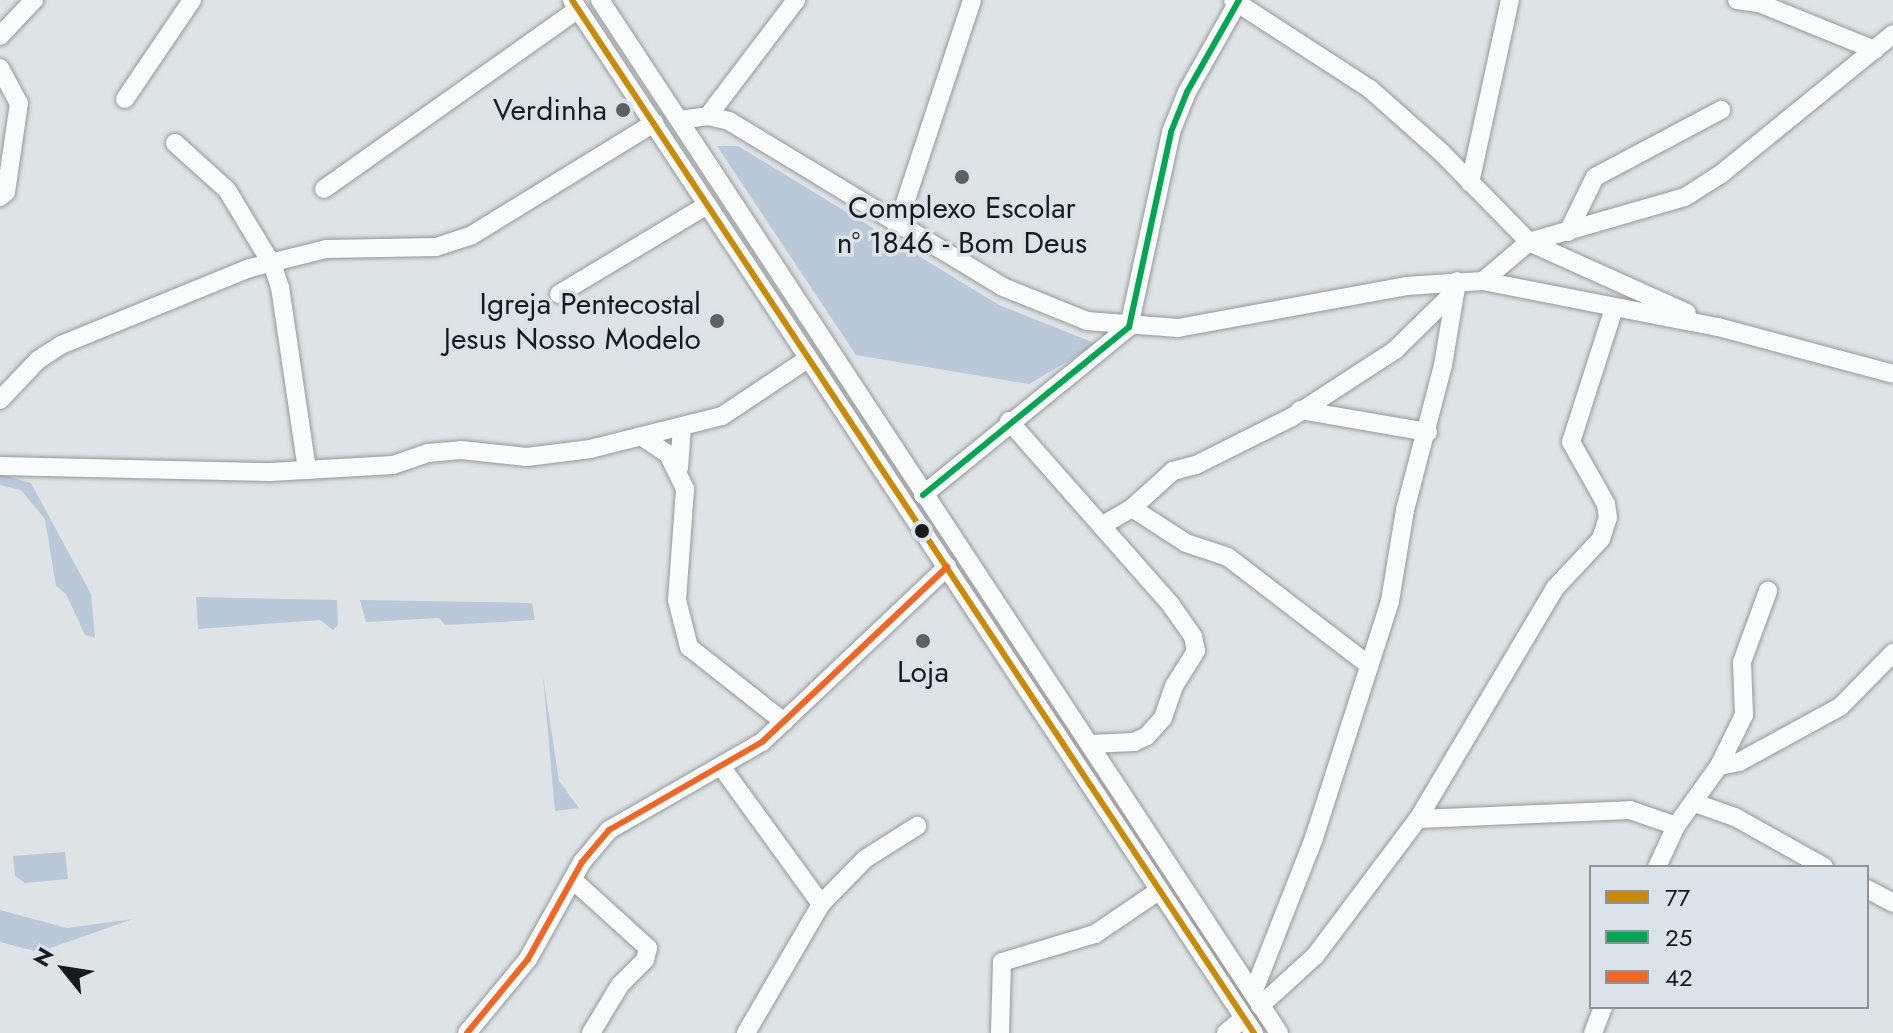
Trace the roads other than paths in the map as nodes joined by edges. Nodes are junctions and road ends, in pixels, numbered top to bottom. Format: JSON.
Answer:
{"nodes":[{"id":1,"x":34,"y":0,"type":"edge"},
{"id":2,"x":192,"y":0,"type":"edge"},
{"id":3,"x":600,"y":0,"type":"edge"},
{"id":4,"x":796,"y":0,"type":"edge"},
{"id":5,"x":972,"y":0,"type":"edge"},
{"id":6,"x":1510,"y":0,"type":"edge"},
{"id":7,"x":1737,"y":0,"type":"edge"},
{"id":8,"x":1237,"y":1,"type":"edge"},
{"id":9,"x":575,"y":5,"type":"edge"},
{"id":10,"x":0,"y":36,"type":"edge"},
{"id":11,"x":1887,"y":43,"type":"edge"},
{"id":12,"x":0,"y":68,"type":"edge"},
{"id":13,"x":125,"y":99,"type":"dead end"},
{"id":14,"x":1721,"y":110,"type":"dead end"},
{"id":15,"x":708,"y":116,"type":"junction"},
{"id":16,"x":680,"y":120,"type":"junction"},
{"id":17,"x":654,"y":123,"type":"junction"},
{"id":18,"x":175,"y":143,"type":"dead end"},
{"id":19,"x":1470,"y":183,"type":"junction"},
{"id":20,"x":324,"y":189,"type":"dead end"},
{"id":21,"x":0,"y":197,"type":"edge"},
{"id":22,"x":707,"y":205,"type":"junction"},
{"id":23,"x":897,"y":227,"type":"junction"},
{"id":24,"x":1568,"y":232,"type":"junction"},
{"id":25,"x":1529,"y":242,"type":"junction"},
{"id":26,"x":273,"y":266,"type":"junction"},
{"id":27,"x":1483,"y":281,"type":"junction"},
{"id":28,"x":1456,"y":286,"type":"junction"},
{"id":29,"x":559,"y":294,"type":"dead end"},
{"id":30,"x":1614,"y":308,"type":"junction"},
{"id":31,"x":1129,"y":327,"type":"junction"},
{"id":32,"x":1718,"y":327,"type":"junction"},
{"id":33,"x":806,"y":360,"type":"junction"},
{"id":34,"x":1892,"y":373,"type":"edge"},
{"id":35,"x":0,"y":400,"type":"edge"},
{"id":36,"x":1300,"y":410,"type":"junction"},
{"id":37,"x":1009,"y":421,"type":"junction"},
{"id":38,"x":682,"y":426,"type":"junction"},
{"id":39,"x":1428,"y":432,"type":"junction"},
{"id":40,"x":641,"y":436,"type":"junction"},
{"id":41,"x":0,"y":466,"type":"edge"},
{"id":42,"x":679,"y":468,"type":"junction"},
{"id":43,"x":307,"y":470,"type":"junction"},
{"id":44,"x":923,"y":495,"type":"junction"},
{"id":45,"x":1132,"y":508,"type":"junction"},
{"id":46,"x":1101,"y":526,"type":"junction"},
{"id":47,"x":947,"y":567,"type":"junction"},
{"id":48,"x":1768,"y":591,"type":"dead end"},
{"id":49,"x":1893,"y":653,"type":"edge"},
{"id":50,"x":1369,"y":665,"type":"junction"},
{"id":51,"x":784,"y":722,"type":"junction"},
{"id":52,"x":1090,"y":744,"type":"junction"},
{"id":53,"x":1719,"y":766,"type":"junction"},
{"id":54,"x":723,"y":769,"type":"junction"},
{"id":55,"x":1695,"y":803,"type":"junction"},
{"id":56,"x":1418,"y":819,"type":"junction"},
{"id":57,"x":917,"y":826,"type":"dead end"},
{"id":58,"x":1676,"y":826,"type":"junction"},
{"id":59,"x":1658,"y":865,"type":"edge"},
{"id":60,"x":1820,"y":865,"type":"edge"},
{"id":61,"x":573,"y":880,"type":"junction"},
{"id":62,"x":1160,"y":890,"type":"junction"},
{"id":63,"x":1869,"y":890,"type":"edge"},
{"id":64,"x":1893,"y":903,"type":"edge"},
{"id":65,"x":821,"y":904,"type":"junction"},
{"id":66,"x":1257,"y":1000,"type":"junction"},
{"id":67,"x":1602,"y":1009,"type":"edge"},
{"id":68,"x":1249,"y":1026,"type":"edge"},
{"id":69,"x":467,"y":1033,"type":"edge"},
{"id":70,"x":591,"y":1033,"type":"edge"},
{"id":71,"x":746,"y":1033,"type":"edge"},
{"id":72,"x":1000,"y":1033,"type":"edge"},
{"id":73,"x":1226,"y":1033,"type":"edge"},
{"id":74,"x":1279,"y":1033,"type":"edge"},
{"id":75,"x":1593,"y":1033,"type":"edge"}],
"edges":[{"from":1,"to":10,"type":"street"},
{"from":2,"to":13,"type":"street"},
{"from":3,"to":16,"type":"street"},
{"from":4,"to":15,"type":"street"},
{"from":5,"to":23,"type":"street"},
{"from":6,"to":19,"type":"street"},
{"from":7,"to":11,"type":"street"},
{"from":8,"to":19,"type":"street"},
{"from":8,"to":31,"type":"street"},
{"from":9,"to":17,"type":"street"},
{"from":9,"to":20,"type":"street"},
{"from":11,"to":24,"type":"street"},
{"from":12,"to":21,"type":"street"},
{"from":14,"to":24,"type":"street"},
{"from":15,"to":16,"type":"street"},
{"from":15,"to":23,"type":"street"},
{"from":16,"to":44,"type":"street"},
{"from":17,"to":22,"type":"street"},
{"from":17,"to":26,"type":"street"},
{"from":18,"to":26,"type":"street"},
{"from":19,"to":25,"type":"street"},
{"from":22,"to":29,"type":"street"},
{"from":22,"to":33,"type":"street"},
{"from":23,"to":31,"type":"street"},
{"from":24,"to":25,"type":"street"},
{"from":25,"to":27,"type":"street"},
{"from":25,"to":32,"type":"street"},
{"from":26,"to":35,"type":"street"},
{"from":26,"to":43,"type":"street"},
{"from":27,"to":28,"type":"street"},
{"from":27,"to":30,"type":"street"},
{"from":28,"to":31,"type":"street"},
{"from":28,"to":36,"type":"street"},
{"from":28,"to":39,"type":"street"},
{"from":30,"to":32,"type":"street"},
{"from":30,"to":56,"type":"street"},
{"from":31,"to":37,"type":"street"},
{"from":32,"to":34,"type":"street"},
{"from":33,"to":38,"type":"street"},
{"from":33,"to":47,"type":"street"},
{"from":36,"to":39,"type":"street"},
{"from":36,"to":45,"type":"street"},
{"from":37,"to":44,"type":"street"},
{"from":37,"to":46,"type":"street"},
{"from":38,"to":40,"type":"street"},
{"from":38,"to":42,"type":"street"},
{"from":39,"to":50,"type":"street"},
{"from":40,"to":42,"type":"street"},
{"from":40,"to":43,"type":"street"},
{"from":41,"to":43,"type":"street"},
{"from":42,"to":51,"type":"street"},
{"from":44,"to":52,"type":"street"},
{"from":45,"to":46,"type":"street"},
{"from":45,"to":50,"type":"street"},
{"from":46,"to":52,"type":"street"},
{"from":47,"to":51,"type":"street"},
{"from":47,"to":62,"type":"street"},
{"from":48,"to":53,"type":"street"},
{"from":49,"to":53,"type":"street"},
{"from":50,"to":66,"type":"street"},
{"from":51,"to":54,"type":"street"},
{"from":52,"to":66,"type":"street"},
{"from":53,"to":55,"type":"street"},
{"from":54,"to":61,"type":"street"},
{"from":54,"to":65,"type":"street"},
{"from":55,"to":58,"type":"street"},
{"from":55,"to":60,"type":"street"},
{"from":56,"to":58,"type":"street"},
{"from":56,"to":66,"type":"street"},
{"from":57,"to":65,"type":"street"},
{"from":58,"to":59,"type":"street"},
{"from":61,"to":69,"type":"street"},
{"from":61,"to":70,"type":"street"},
{"from":62,"to":68,"type":"street"},
{"from":62,"to":72,"type":"street"},
{"from":63,"to":64,"type":"street"},
{"from":65,"to":71,"type":"street"},
{"from":66,"to":74,"type":"street"},
{"from":67,"to":75,"type":"street"},
{"from":68,"to":73,"type":"street"}]}
